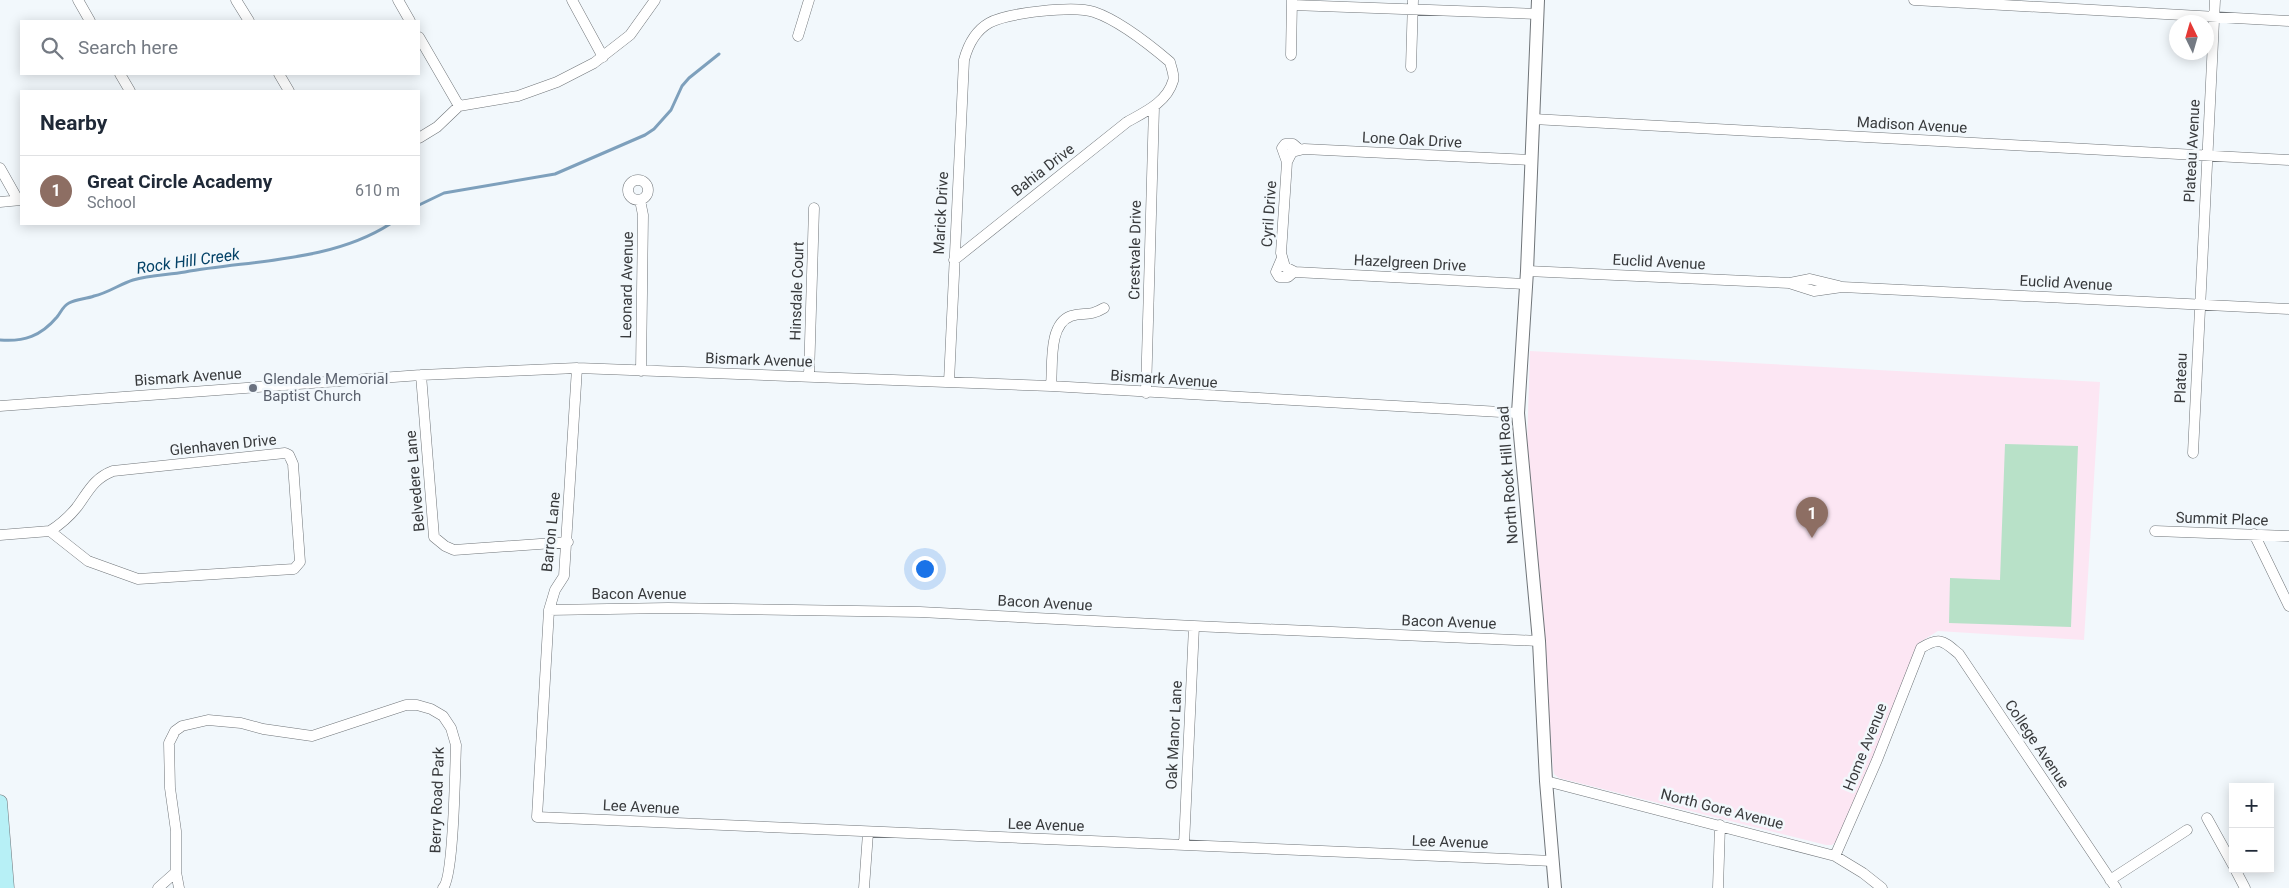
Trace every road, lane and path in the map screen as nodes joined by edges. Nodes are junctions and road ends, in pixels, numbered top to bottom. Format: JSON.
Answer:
{"nodes":[{"id":1,"x":78,"y":0,"type":"edge"},
{"id":2,"x":236,"y":0,"type":"edge"},
{"id":3,"x":398,"y":0,"type":"edge"},
{"id":4,"x":572,"y":0,"type":"edge"},
{"id":5,"x":655,"y":0,"type":"edge"},
{"id":6,"x":809,"y":0,"type":"edge"},
{"id":7,"x":1538,"y":0,"type":"edge"},
{"id":8,"x":1914,"y":0,"type":"edge"},
{"id":9,"x":2215,"y":0,"type":"edge"},
{"id":10,"x":1292,"y":2,"type":"edge"},
{"id":11,"x":1413,"y":4,"type":"edge"},
{"id":12,"x":1538,"y":14,"type":"junction"},
{"id":13,"x":2195,"y":15,"type":"edge"},
{"id":14,"x":2214,"y":16,"type":"joint"},
{"id":15,"x":89,"y":20,"type":"edge"},
{"id":16,"x":247,"y":20,"type":"edge"},
{"id":17,"x":409,"y":20,"type":"edge"},
{"id":18,"x":2289,"y":21,"type":"edge"},
{"id":19,"x":798,"y":36,"type":"dead end"},
{"id":20,"x":420,"y":39,"type":"edge"},
{"id":21,"x":1291,"y":55,"type":"dead end"},
{"id":22,"x":603,"y":57,"type":"junction"},
{"id":23,"x":2212,"y":60,"type":"edge"},
{"id":24,"x":1411,"y":67,"type":"dead end"},
{"id":25,"x":121,"y":75,"type":"edge"},
{"id":26,"x":280,"y":75,"type":"edge"},
{"id":27,"x":129,"y":90,"type":"edge"},
{"id":28,"x":288,"y":90,"type":"edge"},
{"id":29,"x":459,"y":106,"type":"junction"},
{"id":30,"x":1154,"y":107,"type":"junction"},
{"id":31,"x":1533,"y":119,"type":"junction"},
{"id":32,"x":420,"y":137,"type":"edge"},
{"id":33,"x":1296,"y":151,"type":"joint"},
{"id":34,"x":2207,"y":156,"type":"junction"},
{"id":35,"x":1531,"y":160,"type":"junction"},
{"id":36,"x":2289,"y":160,"type":"edge"},
{"id":37,"x":0,"y":168,"type":"edge"},
{"id":38,"x":20,"y":200,"type":"edge"},
{"id":39,"x":640,"y":200,"type":"dead end"},
{"id":40,"x":0,"y":202,"type":"edge"},
{"id":41,"x":814,"y":208,"type":"dead end"},
{"id":42,"x":954,"y":260,"type":"junction"},
{"id":43,"x":1287,"y":266,"type":"joint"},
{"id":44,"x":1527,"y":271,"type":"junction"},
{"id":45,"x":1525,"y":284,"type":"junction"},
{"id":46,"x":2199,"y":304,"type":"junction"},
{"id":47,"x":1104,"y":308,"type":"dead end"},
{"id":48,"x":2289,"y":310,"type":"edge"},
{"id":49,"x":577,"y":368,"type":"junction"},
{"id":50,"x":641,"y":371,"type":"junction"},
{"id":51,"x":420,"y":375,"type":"junction"},
{"id":52,"x":809,"y":376,"type":"junction"},
{"id":53,"x":950,"y":382,"type":"junction"},
{"id":54,"x":1051,"y":386,"type":"junction"},
{"id":55,"x":1146,"y":393,"type":"junction"},
{"id":56,"x":0,"y":406,"type":"edge"},
{"id":57,"x":1518,"y":413,"type":"junction"},
{"id":58,"x":2193,"y":453,"type":"dead end"},
{"id":59,"x":50,"y":531,"type":"junction"},
{"id":60,"x":2155,"y":531,"type":"dead end"},
{"id":61,"x":2254,"y":534,"type":"junction"},
{"id":62,"x":0,"y":535,"type":"edge"},
{"id":63,"x":2289,"y":536,"type":"edge"},
{"id":64,"x":568,"y":542,"type":"junction"},
{"id":65,"x":2289,"y":606,"type":"edge"},
{"id":66,"x":549,"y":610,"type":"junction"},
{"id":67,"x":1194,"y":626,"type":"junction"},
{"id":68,"x":1539,"y":641,"type":"junction"},
{"id":69,"x":1921,"y":648,"type":"joint"},
{"id":70,"x":1546,"y":781,"type":"junction"},
{"id":71,"x":0,"y":802,"type":"edge"},
{"id":72,"x":537,"y":817,"type":"joint"},
{"id":73,"x":2208,"y":818,"type":"dead end"},
{"id":74,"x":1720,"y":825,"type":"junction"},
{"id":75,"x":2187,"y":830,"type":"dead end"},
{"id":76,"x":868,"y":832,"type":"junction"},
{"id":77,"x":1184,"y":845,"type":"junction"},
{"id":78,"x":1835,"y":856,"type":"junction"},
{"id":79,"x":2229,"y":857,"type":"edge"},
{"id":80,"x":1553,"y":861,"type":"junction"},
{"id":81,"x":176,"y":872,"type":"junction"},
{"id":82,"x":2237,"y":873,"type":"edge"},
{"id":83,"x":4,"y":883,"type":"edge"},
{"id":84,"x":2113,"y":884,"type":"edge"},
{"id":85,"x":158,"y":888,"type":"edge"},
{"id":86,"x":179,"y":888,"type":"edge"},
{"id":87,"x":443,"y":888,"type":"edge"},
{"id":88,"x":864,"y":888,"type":"edge"},
{"id":89,"x":1555,"y":888,"type":"edge"},
{"id":90,"x":1718,"y":888,"type":"edge"},
{"id":91,"x":1882,"y":888,"type":"edge"},
{"id":92,"x":2245,"y":888,"type":"edge"}],
"edges":[{"from":1,"to":15,"type":"street"},
{"from":2,"to":16,"type":"street"},
{"from":3,"to":17,"type":"street"},
{"from":4,"to":22,"type":"street"},
{"from":5,"to":22,"type":"street"},
{"from":6,"to":19,"type":"street"},
{"from":7,"to":12,"type":"street","name":"North Rock Hill Road"},
{"from":8,"to":13,"type":"street"},
{"from":9,"to":14,"type":"street","name":"Plateau Avenue"},
{"from":10,"to":11,"type":"street"},
{"from":10,"to":21,"type":"street"},
{"from":11,"to":12,"type":"street"},
{"from":11,"to":24,"type":"street"},
{"from":12,"to":31,"type":"street","name":"North Rock Hill Road"},
{"from":14,"to":18,"type":"street"},
{"from":20,"to":29,"type":"street"},
{"from":22,"to":29,"type":"street"},
{"from":23,"to":34,"type":"street","name":"Plateau Avenue"},
{"from":25,"to":27,"type":"street"},
{"from":26,"to":28,"type":"street"},
{"from":29,"to":32,"type":"street"},
{"from":30,"to":42,"type":"street","name":"Bahia Drive"},
{"from":30,"to":42,"type":"street","name":"Marick Drive"},
{"from":30,"to":55,"type":"street","name":"Crestvale Drive"},
{"from":31,"to":34,"type":"street","name":"Madison Avenue"},
{"from":31,"to":35,"type":"street","name":"North Rock Hill Road"},
{"from":33,"to":35,"type":"street","name":"Lone Oak Drive"},
{"from":33,"to":43,"type":"street","name":"Cyril Drive"},
{"from":34,"to":36,"type":"street","name":"Madison Avenue"},
{"from":34,"to":46,"type":"street","name":"Plateau Avenue"},
{"from":35,"to":44,"type":"street","name":"North Rock Hill Road"},
{"from":37,"to":38,"type":"street"},
{"from":38,"to":40,"type":"street"},
{"from":39,"to":50,"type":"street","name":"Leonard Avenue"},
{"from":41,"to":52,"type":"street","name":"Hinsdale Court"},
{"from":42,"to":53,"type":"street","name":"Marick Drive"},
{"from":43,"to":45,"type":"street","name":"Hazelgreen Drive"},
{"from":44,"to":45,"type":"street","name":"North Rock Hill Road"},
{"from":44,"to":46,"type":"street","name":"Euclid Avenue"},
{"from":45,"to":57,"type":"street","name":"North Rock Hill Road"},
{"from":46,"to":48,"type":"street","name":"Euclid Avenue"},
{"from":46,"to":58,"type":"street","name":"Plateau"},
{"from":47,"to":54,"type":"street"},
{"from":49,"to":50,"type":"street","name":"Bismark Avenue"},
{"from":49,"to":51,"type":"street","name":"Bismark Avenue"},
{"from":49,"to":64,"type":"street","name":"Barron Lane"},
{"from":50,"to":52,"type":"street","name":"Bismark Avenue"},
{"from":51,"to":56,"type":"street","name":"Bismark Avenue"},
{"from":51,"to":64,"type":"street","name":"Belvedere Lane"},
{"from":52,"to":53,"type":"street","name":"Bismark Avenue"},
{"from":53,"to":54,"type":"street","name":"Bismark Avenue"},
{"from":54,"to":55,"type":"street","name":"Bismark Avenue"},
{"from":55,"to":57,"type":"street","name":"Bismark Avenue"},
{"from":57,"to":68,"type":"street","name":"North Rock Hill Road"},
{"from":59,"to":59,"type":"street","name":"Glenhaven Drive"},
{"from":59,"to":62,"type":"street"},
{"from":60,"to":61,"type":"street","name":"Summit Place"},
{"from":61,"to":63,"type":"street","name":"Summit Place"},
{"from":61,"to":65,"type":"street"},
{"from":64,"to":66,"type":"street","name":"Barron Lane"},
{"from":66,"to":67,"type":"street","name":"Bacon Avenue"},
{"from":66,"to":72,"type":"street","name":"Barron Lane"},
{"from":67,"to":68,"type":"street","name":"Bacon Avenue"},
{"from":67,"to":77,"type":"street","name":"Oak Manor Lane"},
{"from":68,"to":70,"type":"street","name":"North Rock Hill Road"},
{"from":69,"to":78,"type":"street","name":"Home Avenue"},
{"from":69,"to":84,"type":"street","name":"College Avenue"},
{"from":70,"to":74,"type":"street","name":"North Gore Avenue"},
{"from":70,"to":80,"type":"street","name":"North Rock Hill Road"},
{"from":71,"to":83,"type":"main road"},
{"from":72,"to":76,"type":"street","name":"Lee Avenue"},
{"from":73,"to":79,"type":"street"},
{"from":74,"to":78,"type":"street","name":"North Gore Avenue"},
{"from":74,"to":90,"type":"street"},
{"from":75,"to":84,"type":"street"},
{"from":76,"to":77,"type":"street","name":"Lee Avenue"},
{"from":76,"to":88,"type":"street"},
{"from":77,"to":80,"type":"street","name":"Lee Avenue"},
{"from":78,"to":91,"type":"street","name":"North Gore Avenue"},
{"from":80,"to":89,"type":"street","name":"North Rock Hill Road"},
{"from":81,"to":85,"type":"street"},
{"from":81,"to":86,"type":"street","name":"Berry Road Park"},
{"from":81,"to":87,"type":"street","name":"Berry Road Park"},
{"from":82,"to":92,"type":"street"}]}
